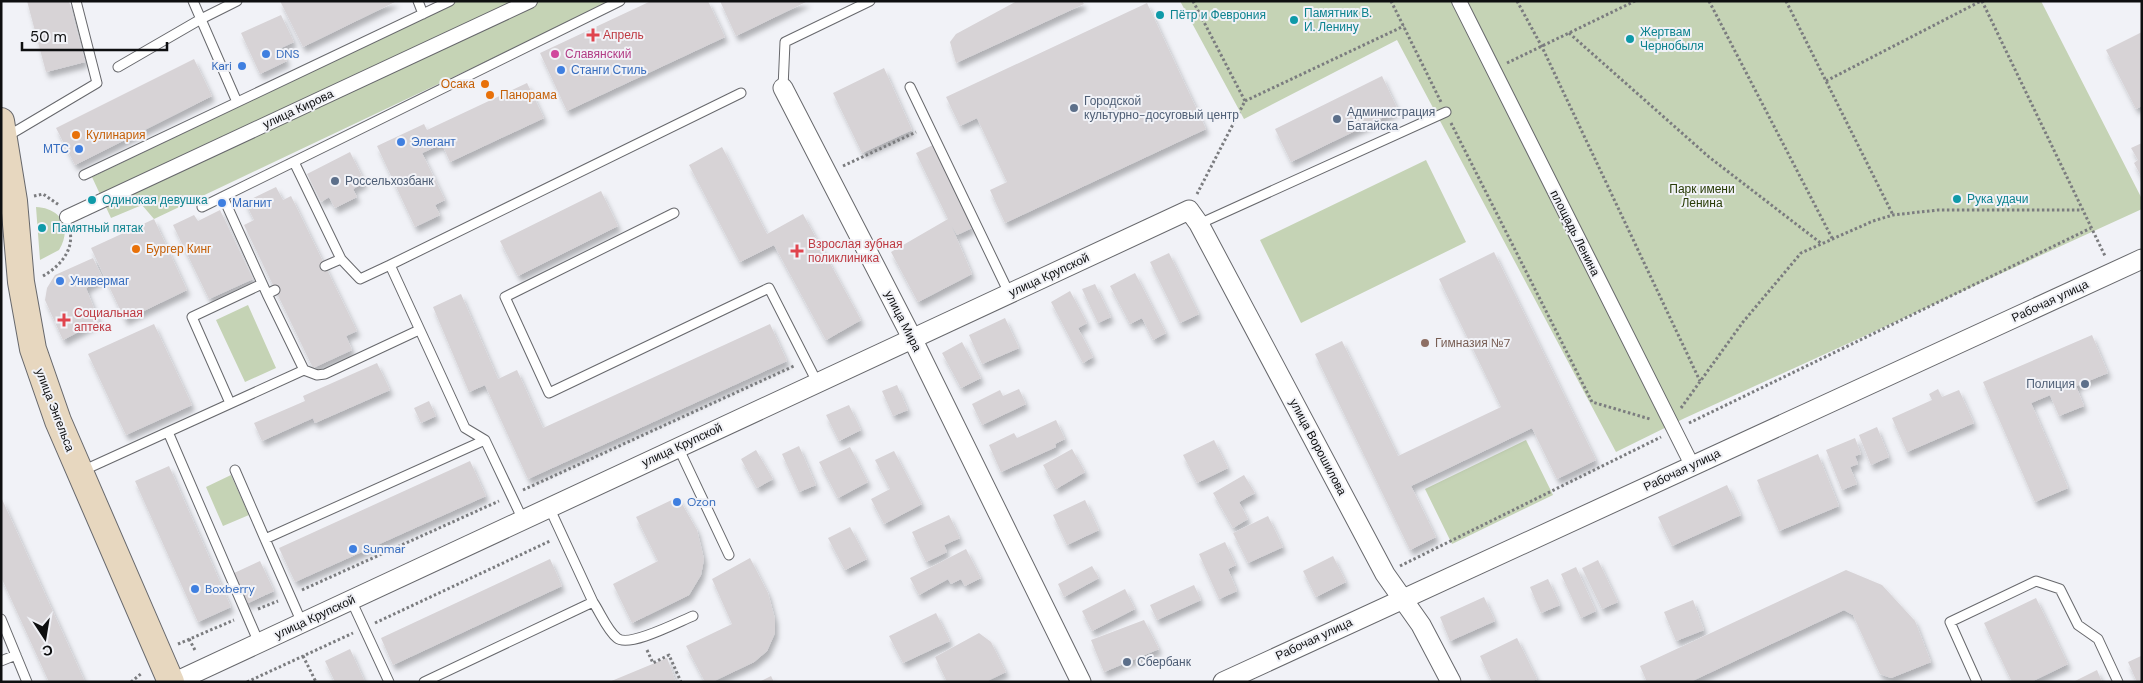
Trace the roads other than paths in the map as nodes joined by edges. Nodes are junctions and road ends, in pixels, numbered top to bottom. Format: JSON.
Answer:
{"nodes":[{"id":1,"x":76,"y":1,"type":"edge"},
{"id":2,"x":193,"y":1,"type":"edge"},
{"id":3,"x":237,"y":1,"type":"edge"},
{"id":4,"x":418,"y":1,"type":"edge"},
{"id":5,"x":450,"y":1,"type":"edge"},
{"id":6,"x":530,"y":1,"type":"edge"},
{"id":7,"x":620,"y":1,"type":"edge"},
{"id":8,"x":870,"y":1,"type":"edge"},
{"id":9,"x":1459,"y":1,"type":"edge"},
{"id":10,"x":423,"y":14,"type":"junction"},
{"id":11,"x":200,"y":19,"type":"junction"},
{"id":12,"x":118,"y":67,"type":"dead end"},
{"id":13,"x":910,"y":87,"type":"dead end"},
{"id":14,"x":783,"y":88,"type":"joint"},
{"id":15,"x":741,"y":93,"type":"dead end"},
{"id":16,"x":237,"y":102,"type":"junction"},
{"id":17,"x":1446,"y":112,"type":"road end"},
{"id":18,"x":3,"y":129,"type":"edge"},
{"id":19,"x":294,"y":162,"type":"junction"},
{"id":20,"x":84,"y":175,"type":"dead end"},
{"id":21,"x":223,"y":196,"type":"junction"},
{"id":22,"x":202,"y":207,"type":"dead end"},
{"id":23,"x":674,"y":213,"type":"dead end"},
{"id":24,"x":67,"y":217,"type":"road end"},
{"id":25,"x":1194,"y":217,"type":"junction"},
{"id":26,"x":341,"y":259,"type":"junction"},
{"id":27,"x":2142,"y":259,"type":"edge"},
{"id":28,"x":390,"y":265,"type":"junction"},
{"id":29,"x":325,"y":266,"type":"dead end"},
{"id":30,"x":262,"y":284,"type":"junction"},
{"id":31,"x":1009,"y":293,"type":"junction"},
{"id":32,"x":419,"y":330,"type":"junction"},
{"id":33,"x":912,"y":338,"type":"junction"},
{"id":34,"x":304,"y":370,"type":"junction"},
{"id":35,"x":818,"y":382,"type":"junction"},
{"id":36,"x":230,"y":404,"type":"junction"},
{"id":37,"x":168,"y":432,"type":"junction"},
{"id":38,"x":485,"y":440,"type":"junction"},
{"id":39,"x":678,"y":447,"type":"junction"},
{"id":40,"x":1692,"y":465,"type":"junction"},
{"id":41,"x":235,"y":470,"type":"dead end"},
{"id":42,"x":80,"y":472,"type":"junction"},
{"id":43,"x":550,"y":507,"type":"junction"},
{"id":44,"x":522,"y":520,"type":"junction"},
{"id":45,"x":266,"y":539,"type":"junction"},
{"id":46,"x":729,"y":555,"type":"dead end"},
{"id":47,"x":1401,"y":599,"type":"junction"},
{"id":48,"x":351,"y":600,"type":"junction"},
{"id":49,"x":593,"y":602,"type":"junction"},
{"id":50,"x":693,"y":616,"type":"dead end"},
{"id":51,"x":1,"y":619,"type":"edge"},
{"id":52,"x":302,"y":623,"type":"junction"},
{"id":53,"x":258,"y":643,"type":"junction"},
{"id":54,"x":16,"y":655,"type":"junction"},
{"id":55,"x":1,"y":661,"type":"edge"},
{"id":56,"x":27,"y":682,"type":"edge"},
{"id":57,"x":173,"y":682,"type":"edge"},
{"id":58,"x":389,"y":682,"type":"edge"},
{"id":59,"x":424,"y":682,"type":"edge"},
{"id":60,"x":1081,"y":682,"type":"edge"},
{"id":61,"x":1223,"y":682,"type":"edge"},
{"id":62,"x":1451,"y":682,"type":"edge"},
{"id":63,"x":1977,"y":682,"type":"edge"},
{"id":64,"x":2118,"y":682,"type":"edge"}],
"edges":[{"from":1,"to":18,"type":"lane"},
{"from":2,"to":11,"type":"lane"},
{"from":3,"to":11,"type":"lane"},
{"from":4,"to":10,"type":"lane"},
{"from":5,"to":10,"type":"lane"},
{"from":6,"to":24,"type":"street","name":"улица Кирова"},
{"from":7,"to":19,"type":"lane"},
{"from":8,"to":14,"type":"lane","name":"улица Мира"},
{"from":9,"to":40,"type":"street","name":"площадь Ленина"},
{"from":10,"to":16,"type":"lane"},
{"from":11,"to":12,"type":"lane"},
{"from":11,"to":16,"type":"lane"},
{"from":13,"to":31,"type":"lane"},
{"from":14,"to":33,"type":"street","name":"улица Мира"},
{"from":15,"to":28,"type":"lane"},
{"from":16,"to":20,"type":"lane"},
{"from":17,"to":25,"type":"lane"},
{"from":18,"to":42,"type":"main road","name":"улица Энгельса"},
{"from":19,"to":21,"type":"lane"},
{"from":19,"to":26,"type":"lane"},
{"from":21,"to":22,"type":"lane"},
{"from":21,"to":30,"type":"lane"},
{"from":23,"to":35,"type":"lane"},
{"from":25,"to":31,"type":"street","name":"улица Крупской"},
{"from":25,"to":47,"type":"street","name":"улица Ворошилова"},
{"from":26,"to":28,"type":"lane"},
{"from":26,"to":29,"type":"lane"},
{"from":27,"to":40,"type":"street","name":"Рабочая улица"},
{"from":28,"to":32,"type":"lane"},
{"from":30,"to":34,"type":"lane"},
{"from":30,"to":36,"type":"lane"},
{"from":31,"to":33,"type":"street","name":"улица Крупской"},
{"from":32,"to":34,"type":"lane"},
{"from":32,"to":38,"type":"lane"},
{"from":33,"to":35,"type":"street","name":"улица Крупской"},
{"from":33,"to":60,"type":"street","name":"улица Мира"},
{"from":34,"to":36,"type":"lane"},
{"from":35,"to":39,"type":"street","name":"улица Крупской"},
{"from":36,"to":37,"type":"lane"},
{"from":37,"to":42,"type":"lane"},
{"from":37,"to":53,"type":"lane"},
{"from":38,"to":44,"type":"lane"},
{"from":38,"to":45,"type":"lane"},
{"from":39,"to":43,"type":"street","name":"улица Крупской"},
{"from":39,"to":46,"type":"lane"},
{"from":40,"to":47,"type":"street","name":"Рабочая улица"},
{"from":41,"to":45,"type":"lane"},
{"from":42,"to":57,"type":"main road","name":"улица Энгельса"},
{"from":43,"to":44,"type":"street","name":"улица Крупской"},
{"from":43,"to":49,"type":"lane"},
{"from":44,"to":48,"type":"street","name":"улица Крупской"},
{"from":45,"to":52,"type":"lane"},
{"from":47,"to":61,"type":"street","name":"Рабочая улица"},
{"from":47,"to":62,"type":"street","name":"улица Ворошилова"},
{"from":48,"to":52,"type":"street","name":"улица Крупской"},
{"from":48,"to":58,"type":"lane"},
{"from":49,"to":50,"type":"lane"},
{"from":49,"to":59,"type":"lane"},
{"from":51,"to":54,"type":"lane"},
{"from":52,"to":53,"type":"street","name":"улица Крупской"},
{"from":53,"to":57,"type":"street","name":"улица Крупской"},
{"from":54,"to":55,"type":"lane"},
{"from":54,"to":56,"type":"lane"},
{"from":63,"to":64,"type":"lane"}]}
